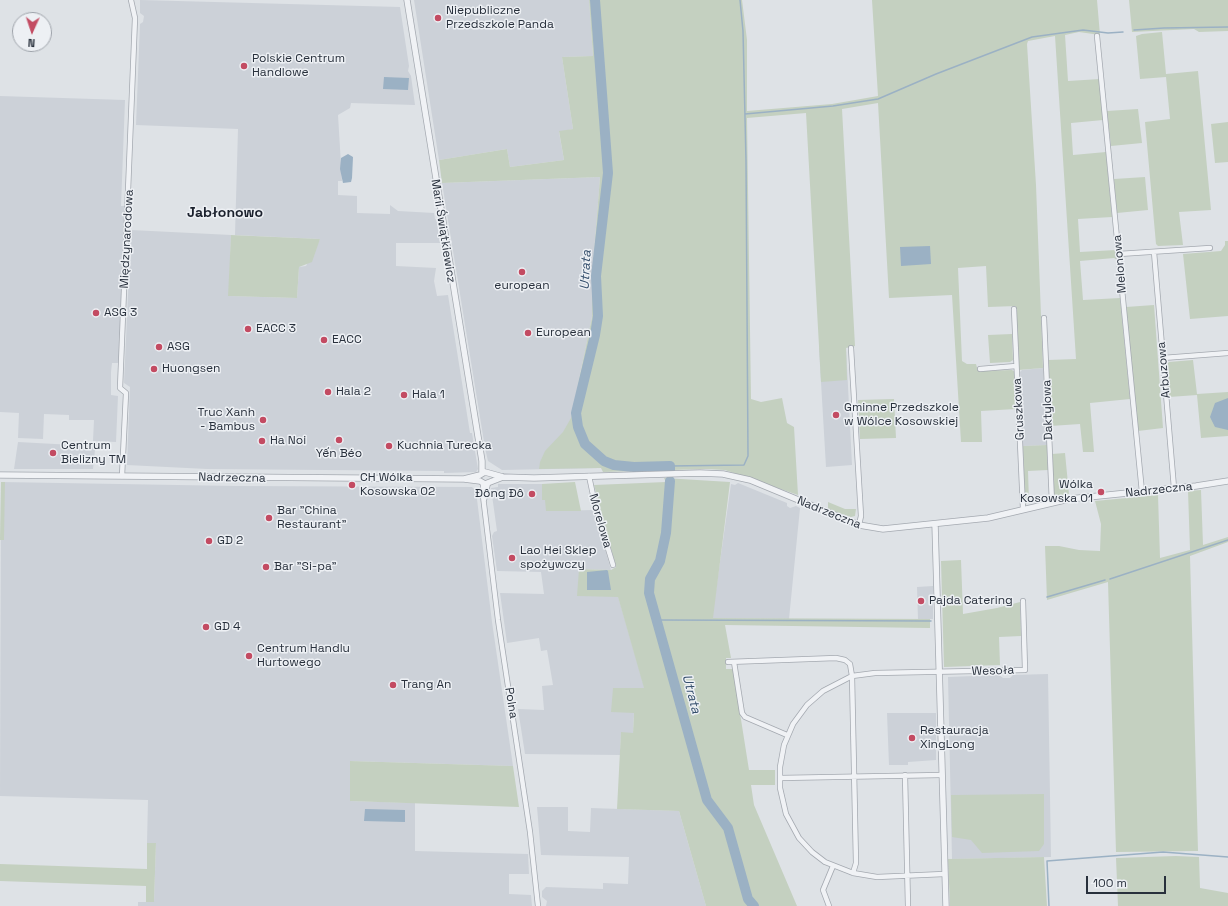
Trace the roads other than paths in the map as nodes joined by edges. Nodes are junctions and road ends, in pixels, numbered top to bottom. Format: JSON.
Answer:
{"nodes":[{"id":1,"x":131,"y":0,"type":"edge"},
{"id":2,"x":407,"y":0,"type":"edge"},
{"id":3,"x":1097,"y":36,"type":"dead end"},
{"id":4,"x":1210,"y":248,"type":"dead end"},
{"id":5,"x":1154,"y":252,"type":"junction"},
{"id":6,"x":1119,"y":254,"type":"junction"},
{"id":7,"x":1014,"y":309,"type":"dead end"},
{"id":8,"x":1044,"y":318,"type":"dead end"},
{"id":9,"x":851,"y":348,"type":"dead end"},
{"id":10,"x":1228,"y":353,"type":"edge"},
{"id":11,"x":1163,"y":358,"type":"junction"},
{"id":12,"x":1016,"y":366,"type":"junction"},
{"id":13,"x":980,"y":369,"type":"dead end"},
{"id":14,"x":0,"y":475,"type":"edge"},
{"id":15,"x":122,"y":476,"type":"junction"},
{"id":16,"x":589,"y":476,"type":"junction"},
{"id":17,"x":485,"y":478,"type":"junction"},
{"id":18,"x":1228,"y":481,"type":"edge"},
{"id":19,"x":1174,"y":488,"type":"junction"},
{"id":20,"x":1142,"y":492,"type":"junction"},
{"id":21,"x":1052,"y":503,"type":"junction"},
{"id":22,"x":1023,"y":509,"type":"junction"},
{"id":23,"x":935,"y":524,"type":"junction"},
{"id":24,"x":859,"y":525,"type":"junction"},
{"id":25,"x":613,"y":565,"type":"dead end"},
{"id":26,"x":1023,"y":601,"type":"dead end"},
{"id":27,"x":728,"y":662,"type":"dead end"},
{"id":28,"x":734,"y":662,"type":"junction"},
{"id":29,"x":939,"y":672,"type":"junction"},
{"id":30,"x":852,"y":676,"type":"junction"},
{"id":31,"x":787,"y":735,"type":"junction"},
{"id":32,"x":941,"y":774,"type":"junction"},
{"id":33,"x":905,"y":775,"type":"junction"},
{"id":34,"x":853,"y":776,"type":"junction"},
{"id":35,"x":780,"y":778,"type":"junction"},
{"id":36,"x":833,"y":866,"type":"junction"},
{"id":37,"x":853,"y":873,"type":"junction"},
{"id":38,"x":944,"y":874,"type":"junction"},
{"id":39,"x":907,"y":876,"type":"junction"},
{"id":40,"x":538,"y":906,"type":"edge"},
{"id":41,"x":829,"y":906,"type":"edge"},
{"id":42,"x":908,"y":906,"type":"edge"},
{"id":43,"x":946,"y":906,"type":"edge"}],
"edges":[{"from":1,"to":15,"type":"street","name":"Międzynarodowa"},
{"from":2,"to":17,"type":"street","name":"Marii Świątkiewicz"},
{"from":3,"to":6,"type":"street","name":"Melonowa"},
{"from":4,"to":5,"type":"street"},
{"from":5,"to":6,"type":"street"},
{"from":5,"to":11,"type":"street","name":"Arbuzowa"},
{"from":6,"to":20,"type":"street","name":"Melonowa"},
{"from":7,"to":12,"type":"street","name":"Gruszkowa"},
{"from":8,"to":21,"type":"street","name":"Daktylowa"},
{"from":9,"to":24,"type":"street"},
{"from":10,"to":11,"type":"street"},
{"from":11,"to":19,"type":"street","name":"Arbuzowa"},
{"from":12,"to":13,"type":"street"},
{"from":12,"to":22,"type":"street","name":"Gruszkowa"},
{"from":14,"to":15,"type":"street","name":"Nadrzeczna"},
{"from":15,"to":17,"type":"street","name":"Nadrzeczna"},
{"from":16,"to":17,"type":"street","name":"Nadrzeczna"},
{"from":16,"to":24,"type":"street","name":"Nadrzeczna"},
{"from":16,"to":25,"type":"street","name":"Morelowa"},
{"from":17,"to":40,"type":"street","name":"Polna"},
{"from":18,"to":19,"type":"street","name":"Nadrzeczna"},
{"from":19,"to":20,"type":"street","name":"Nadrzeczna"},
{"from":20,"to":21,"type":"street","name":"Nadrzeczna"},
{"from":21,"to":22,"type":"street","name":"Nadrzeczna"},
{"from":22,"to":23,"type":"street","name":"Nadrzeczna"},
{"from":23,"to":24,"type":"street","name":"Nadrzeczna"},
{"from":23,"to":29,"type":"street"},
{"from":26,"to":29,"type":"street","name":"Wesoła"},
{"from":27,"to":28,"type":"street"},
{"from":28,"to":30,"type":"street"},
{"from":28,"to":31,"type":"street"},
{"from":29,"to":30,"type":"street","name":"Wesoła"},
{"from":29,"to":32,"type":"street"},
{"from":30,"to":31,"type":"street","name":"Wesoła"},
{"from":30,"to":34,"type":"street"},
{"from":31,"to":35,"type":"street","name":"Wesoła"},
{"from":32,"to":33,"type":"street"},
{"from":32,"to":38,"type":"street"},
{"from":33,"to":34,"type":"street"},
{"from":33,"to":39,"type":"street"},
{"from":34,"to":35,"type":"street"},
{"from":34,"to":37,"type":"street"},
{"from":35,"to":36,"type":"street","name":"Wesoła"},
{"from":36,"to":37,"type":"street","name":"Wesoła"},
{"from":36,"to":41,"type":"street"},
{"from":37,"to":39,"type":"street","name":"Wesoła"},
{"from":38,"to":39,"type":"street","name":"Wesoła"},
{"from":38,"to":43,"type":"street"},
{"from":39,"to":42,"type":"street"}]}
